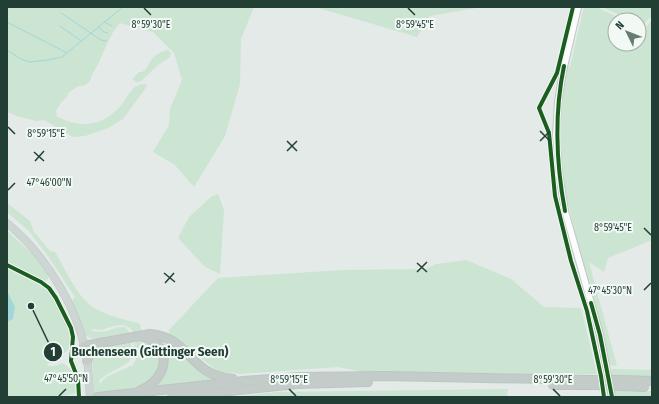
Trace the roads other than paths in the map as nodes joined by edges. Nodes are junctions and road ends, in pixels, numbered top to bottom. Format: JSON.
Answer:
{"nodes":[{"id":1,"x":578,"y":7,"type":"edge"},
{"id":2,"x":7,"y":224,"type":"edge"},
{"id":3,"x":139,"y":336,"type":"junction"},
{"id":4,"x":105,"y":342,"type":"junction"},
{"id":5,"x":84,"y":346,"type":"junction"},
{"id":6,"x":87,"y":361,"type":"junction"},
{"id":7,"x":244,"y":381,"type":"junction"},
{"id":8,"x":652,"y":381,"type":"edge"},
{"id":9,"x":594,"y":382,"type":"junction"},
{"id":10,"x":622,"y":383,"type":"junction"},
{"id":11,"x":652,"y":387,"type":"edge"},
{"id":12,"x":133,"y":393,"type":"junction"},
{"id":13,"x":90,"y":397,"type":"edge"},
{"id":14,"x":98,"y":397,"type":"edge"},
{"id":15,"x":172,"y":397,"type":"edge"},
{"id":16,"x":612,"y":397,"type":"edge"}],
"edges":[{"from":1,"to":16,"type":"street"},
{"from":2,"to":5,"type":"main road"},
{"from":3,"to":4,"type":"highway"},
{"from":3,"to":7,"type":"highway"},
{"from":3,"to":12,"type":"highway"},
{"from":4,"to":5,"type":"highway"},
{"from":4,"to":6,"type":"highway"},
{"from":5,"to":6,"type":"main road"},
{"from":6,"to":13,"type":"main road"},
{"from":7,"to":9,"type":"highway"},
{"from":7,"to":12,"type":"highway"},
{"from":8,"to":10,"type":"highway"},
{"from":9,"to":10,"type":"highway","bridge":true},
{"from":9,"to":15,"type":"highway"},
{"from":10,"to":11,"type":"highway"},
{"from":12,"to":14,"type":"highway"}]}
